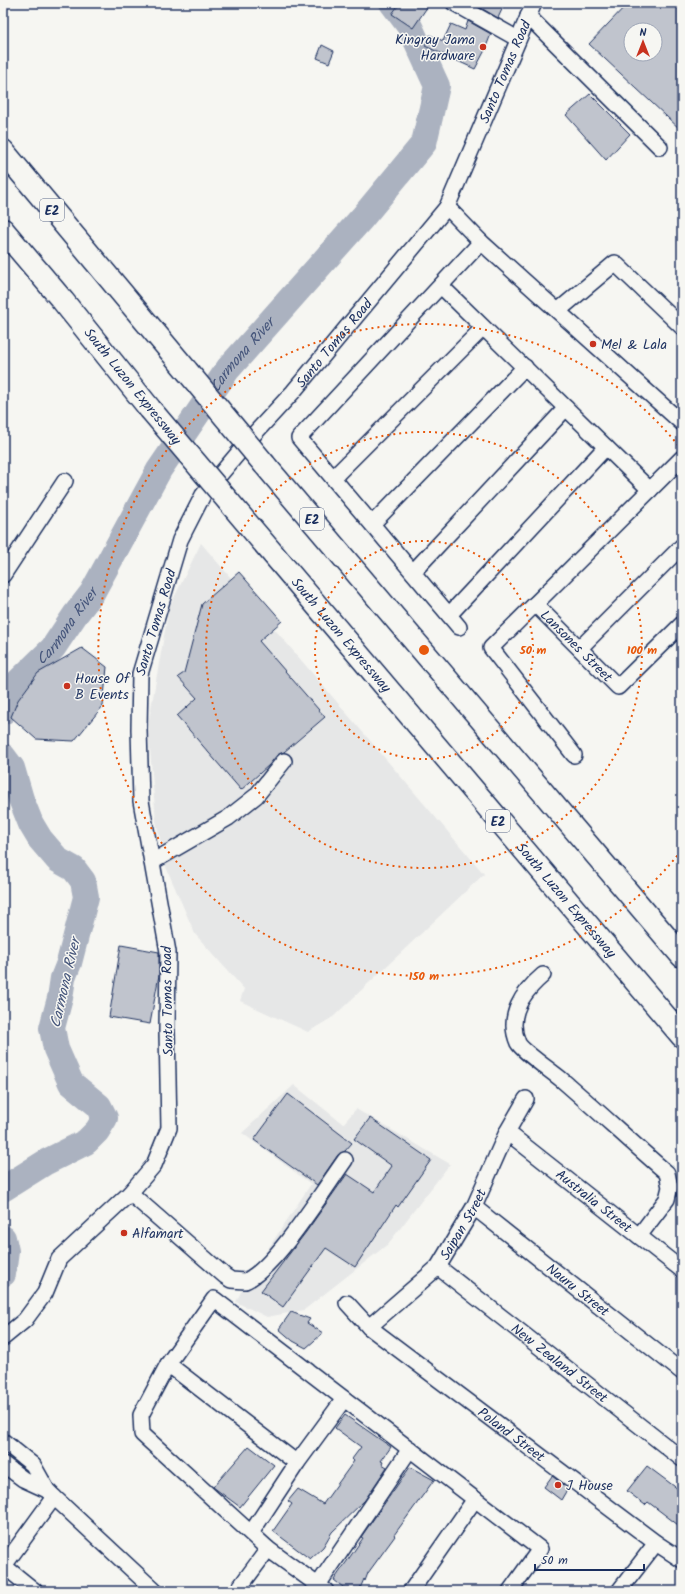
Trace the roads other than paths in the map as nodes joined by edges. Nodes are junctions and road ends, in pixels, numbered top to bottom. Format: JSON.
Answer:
{"nodes":[{"id":1,"x":454,"y":3,"type":"edge"},
{"id":2,"x":531,"y":10,"type":"edge"},
{"id":3,"x":518,"y":39,"type":"junction"},
{"id":4,"x":660,"y":147,"type":"dead end"},
{"id":5,"x":3,"y":151,"type":"edge"},
{"id":6,"x":447,"y":207,"type":"junction"},
{"id":7,"x":3,"y":230,"type":"edge"},
{"id":8,"x":481,"y":242,"type":"junction"},
{"id":9,"x":441,"y":286,"type":"junction"},
{"id":10,"x":559,"y":310,"type":"junction"},
{"id":11,"x":682,"y":327,"type":"edge"},
{"id":12,"x":483,"y":328,"type":"junction"},
{"id":13,"x":525,"y":367,"type":"junction"},
{"id":14,"x":566,"y":408,"type":"junction"},
{"id":15,"x":682,"y":423,"type":"edge"},
{"id":16,"x":606,"y":447,"type":"junction"},
{"id":17,"x":682,"y":458,"type":"edge"},
{"id":18,"x":333,"y":478,"type":"junction"},
{"id":19,"x":65,"y":481,"type":"dead end"},
{"id":20,"x":650,"y":490,"type":"junction"},
{"id":21,"x":372,"y":524,"type":"junction"},
{"id":22,"x":682,"y":546,"type":"edge"},
{"id":23,"x":413,"y":572,"type":"junction"},
{"id":24,"x":3,"y":575,"type":"edge"},
{"id":25,"x":535,"y":604,"type":"junction"},
{"id":26,"x":449,"y":615,"type":"junction"},
{"id":27,"x":682,"y":624,"type":"edge"},
{"id":28,"x":459,"y":627,"type":"dead end"},
{"id":29,"x":580,"y":648,"type":"junction"},
{"id":30,"x":574,"y":755,"type":"dead end"},
{"id":31,"x":284,"y":761,"type":"dead end"},
{"id":32,"x":152,"y":862,"type":"junction"},
{"id":33,"x":682,"y":956,"type":"edge"},
{"id":34,"x":543,"y":975,"type":"dead end"},
{"id":35,"x":682,"y":1036,"type":"edge"},
{"id":36,"x":526,"y":1099,"type":"dead end"},
{"id":37,"x":507,"y":1132,"type":"junction"},
{"id":38,"x":345,"y":1160,"type":"dead end"},
{"id":39,"x":130,"y":1193,"type":"junction"},
{"id":40,"x":474,"y":1206,"type":"junction"},
{"id":41,"x":639,"y":1236,"type":"junction"},
{"id":42,"x":438,"y":1267,"type":"junction"},
{"id":43,"x":682,"y":1270,"type":"edge"},
{"id":44,"x":347,"y":1303,"type":"dead end"},
{"id":45,"x":370,"y":1327,"type":"junction"},
{"id":46,"x":3,"y":1338,"type":"edge"},
{"id":47,"x":168,"y":1364,"type":"junction"},
{"id":48,"x":682,"y":1372,"type":"edge"},
{"id":49,"x":344,"y":1399,"type":"junction"},
{"id":50,"x":3,"y":1440,"type":"edge"},
{"id":51,"x":410,"y":1449,"type":"junction"},
{"id":52,"x":682,"y":1459,"type":"edge"},
{"id":53,"x":296,"y":1463,"type":"junction"},
{"id":54,"x":3,"y":1464,"type":"edge"},
{"id":55,"x":50,"y":1493,"type":"junction"},
{"id":56,"x":475,"y":1499,"type":"junction"},
{"id":57,"x":250,"y":1533,"type":"junction"},
{"id":58,"x":656,"y":1543,"type":"junction"},
{"id":59,"x":268,"y":1548,"type":"junction"},
{"id":60,"x":682,"y":1560,"type":"edge"},
{"id":61,"x":3,"y":1566,"type":"edge"},
{"id":62,"x":322,"y":1588,"type":"edge"},
{"id":63,"x":152,"y":1590,"type":"edge"},
{"id":64,"x":35,"y":1591,"type":"edge"},
{"id":65,"x":237,"y":1591,"type":"edge"},
{"id":66,"x":411,"y":1591,"type":"edge"},
{"id":67,"x":510,"y":1591,"type":"edge"},
{"id":68,"x":618,"y":1591,"type":"edge"}],
"edges":[{"from":1,"to":3,"type":"street"},
{"from":2,"to":3,"type":"street","name":"Santo Tomas Road"},
{"from":2,"to":4,"type":"street"},
{"from":3,"to":6,"type":"street","name":"Santo Tomas Road"},
{"from":5,"to":33,"type":"highway","number":"E2","bridge":true},
{"from":6,"to":8,"type":"street"},
{"from":6,"to":32,"type":"street","name":"Santo Tomas Road"},
{"from":7,"to":35,"type":"highway","name":"South Luzon Expressway","number":"E2","bridge":true},
{"from":8,"to":9,"type":"street"},
{"from":8,"to":10,"type":"street"},
{"from":9,"to":12,"type":"street"},
{"from":9,"to":18,"type":"street"},
{"from":10,"to":11,"type":"street"},
{"from":10,"to":15,"type":"street"},
{"from":12,"to":13,"type":"street"},
{"from":12,"to":18,"type":"street"},
{"from":13,"to":14,"type":"street"},
{"from":13,"to":21,"type":"street"},
{"from":14,"to":16,"type":"street"},
{"from":14,"to":23,"type":"street"},
{"from":16,"to":20,"type":"street"},
{"from":16,"to":26,"type":"street"},
{"from":17,"to":20,"type":"street"},
{"from":18,"to":21,"type":"street"},
{"from":19,"to":24,"type":"street"},
{"from":20,"to":25,"type":"street"},
{"from":21,"to":23,"type":"street"},
{"from":22,"to":29,"type":"street"},
{"from":23,"to":26,"type":"street"},
{"from":25,"to":29,"type":"street","name":"Lansones Street"},
{"from":25,"to":30,"type":"street"},
{"from":26,"to":28,"type":"street"},
{"from":27,"to":29,"type":"street","name":"Lansones Street"},
{"from":31,"to":32,"type":"street"},
{"from":32,"to":39,"type":"street","name":"Santo Tomas Road"},
{"from":34,"to":41,"type":"street"},
{"from":36,"to":37,"type":"street","name":"Saipan Street"},
{"from":37,"to":40,"type":"street","name":"Saipan Street"},
{"from":37,"to":41,"type":"street","name":"Australia Street"},
{"from":38,"to":39,"type":"street"},
{"from":39,"to":46,"type":"street","name":"Santo Tomas Road"},
{"from":40,"to":42,"type":"street","name":"Saipan Street"},
{"from":40,"to":48,"type":"street","name":"Nauru Street"},
{"from":41,"to":43,"type":"street","name":"Australia Street"},
{"from":42,"to":45,"type":"street","name":"Saipan Street"},
{"from":42,"to":52,"type":"street","name":"New Zealand Street"},
{"from":44,"to":45,"type":"street","name":"Poland Street"},
{"from":45,"to":58,"type":"street","name":"Poland Street"},
{"from":47,"to":49,"type":"street"},
{"from":47,"to":53,"type":"street"},
{"from":47,"to":57,"type":"street"},
{"from":49,"to":51,"type":"street"},
{"from":49,"to":53,"type":"street"},
{"from":50,"to":55,"type":"street"},
{"from":51,"to":56,"type":"street"},
{"from":51,"to":62,"type":"street"},
{"from":53,"to":57,"type":"street"},
{"from":54,"to":55,"type":"street"},
{"from":55,"to":61,"type":"street"},
{"from":55,"to":63,"type":"street"},
{"from":56,"to":66,"type":"street"},
{"from":56,"to":67,"type":"street"},
{"from":57,"to":59,"type":"street"},
{"from":58,"to":60,"type":"street","name":"Poland Street"},
{"from":58,"to":68,"type":"street"},
{"from":59,"to":62,"type":"street"},
{"from":59,"to":65,"type":"street"},
{"from":61,"to":64,"type":"street"}]}
